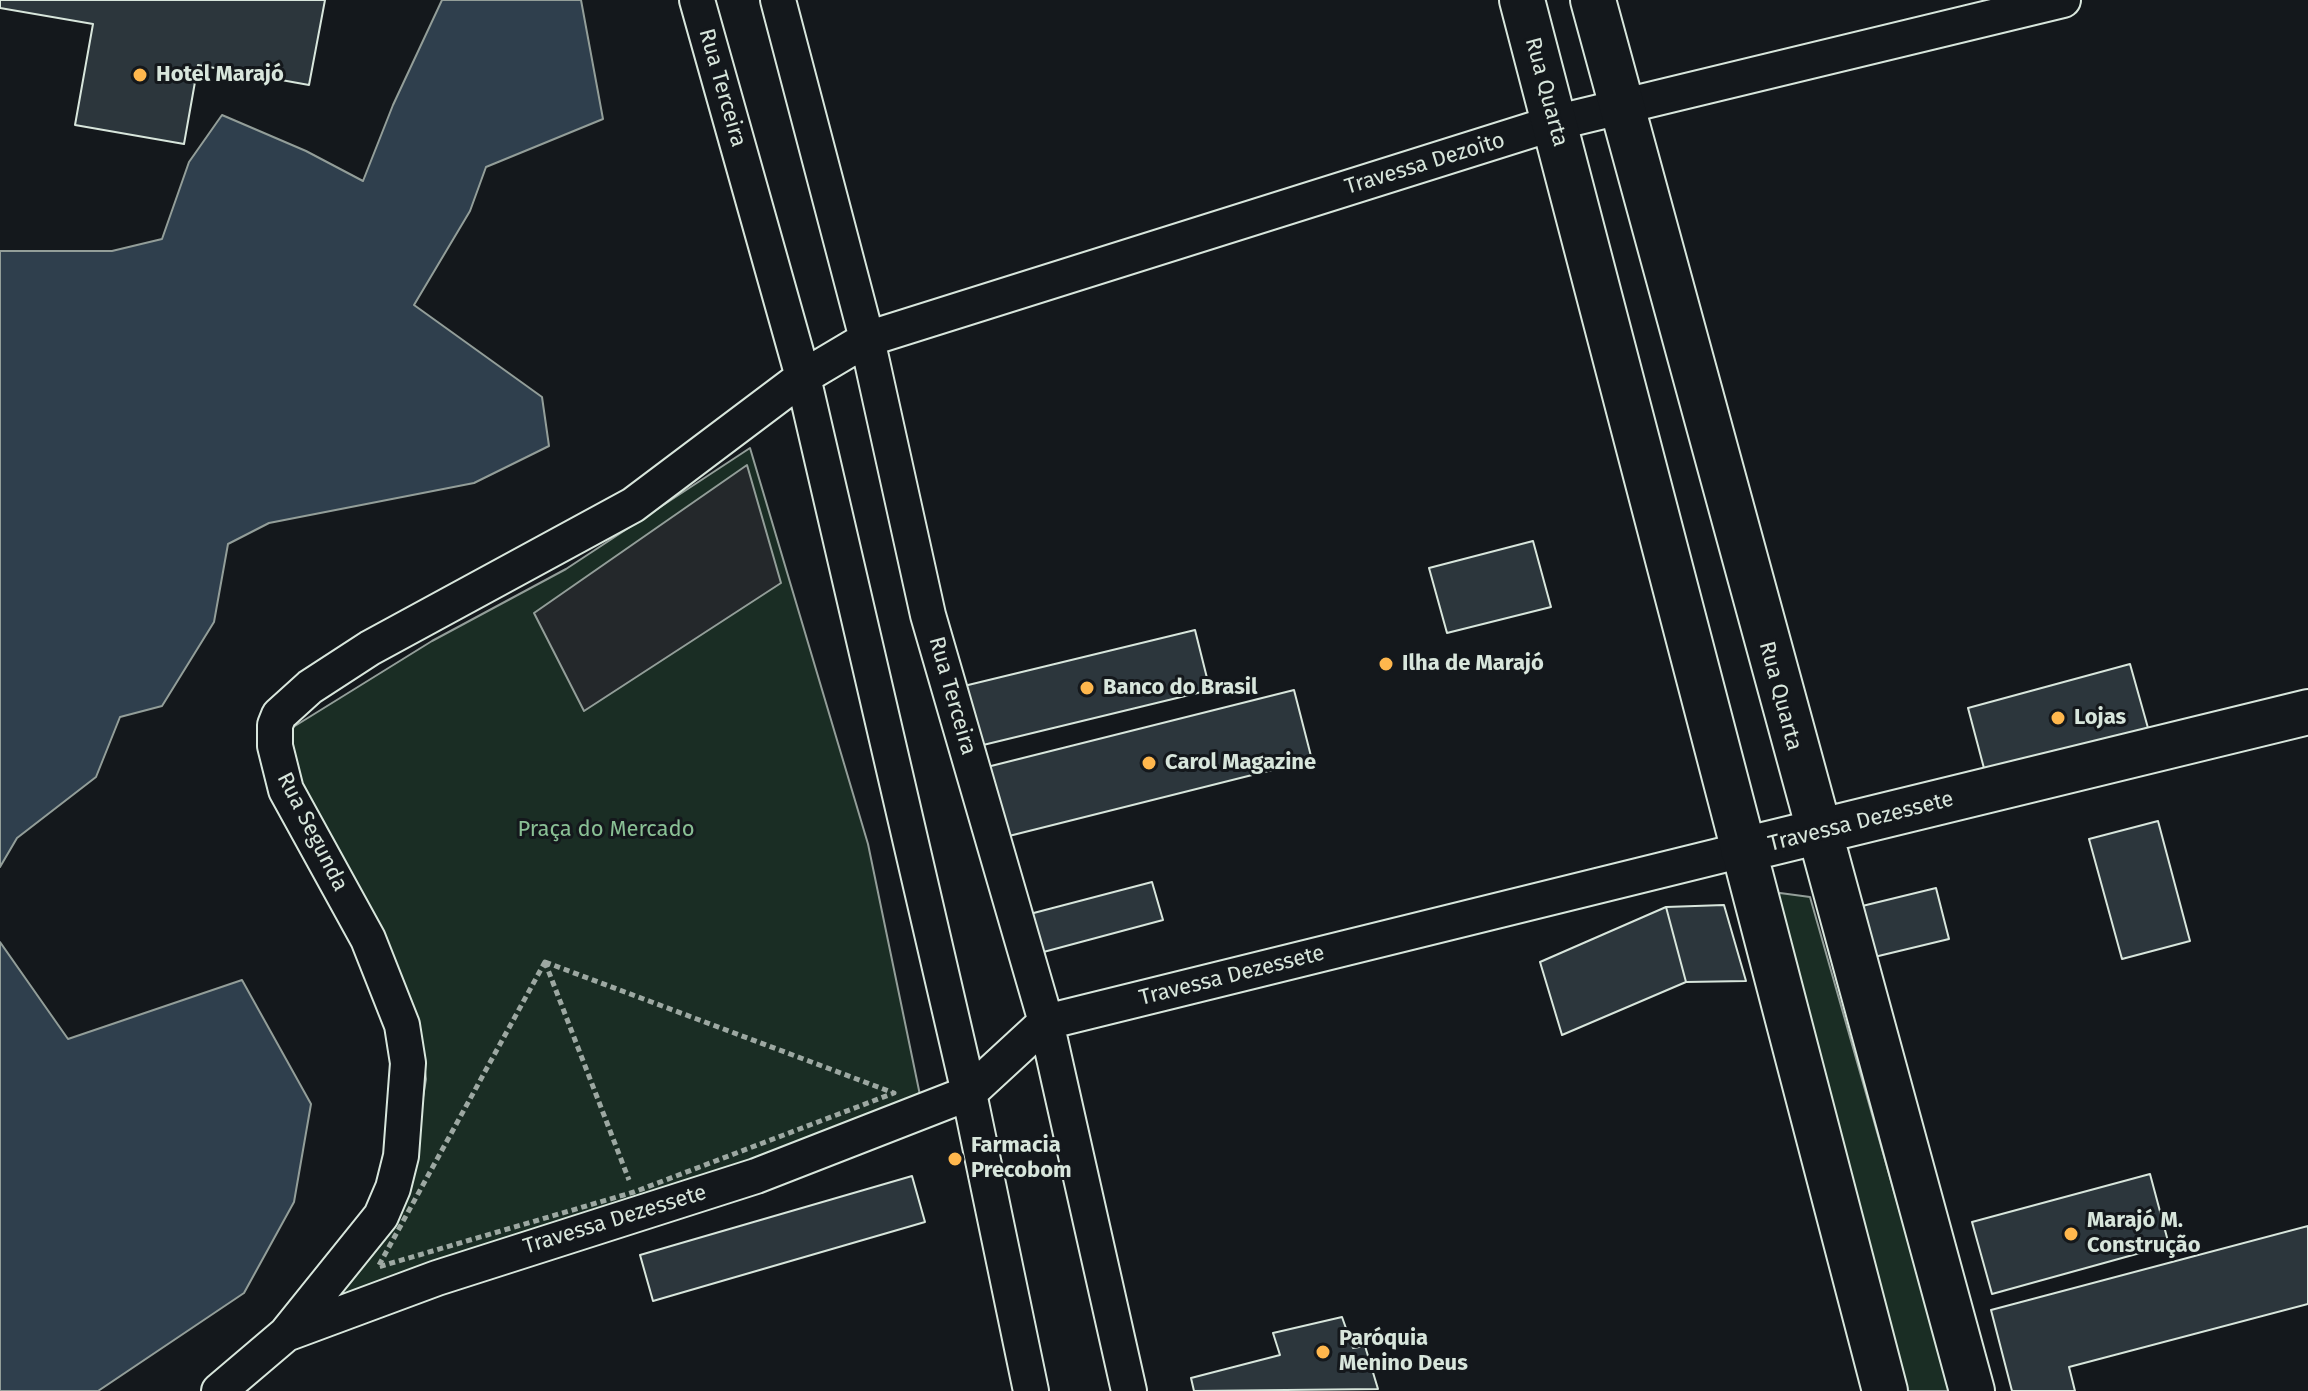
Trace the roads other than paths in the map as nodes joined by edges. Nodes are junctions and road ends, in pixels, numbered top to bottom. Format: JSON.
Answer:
{"nodes":[{"id":1,"x":697,"y":0,"type":"edge"},
{"id":2,"x":778,"y":0,"type":"edge"},
{"id":3,"x":1522,"y":0,"type":"edge"},
{"id":4,"x":1593,"y":0,"type":"edge"},
{"id":5,"x":2063,"y":0,"type":"edge"},
{"id":6,"x":1621,"y":105,"type":"junction"},
{"id":7,"x":1554,"y":123,"type":"junction"},
{"id":8,"x":867,"y":339,"type":"junction"},
{"id":9,"x":803,"y":377,"type":"junction"},
{"id":10,"x":2308,"y":712,"type":"edge"},
{"id":11,"x":1817,"y":834,"type":"junction"},
{"id":12,"x":1743,"y":850,"type":"junction"},
{"id":13,"x":1046,"y":1022,"type":"junction"},
{"id":14,"x":969,"y":1093,"type":"junction"},
{"id":15,"x":286,"y":1334,"type":"junction"},
{"id":16,"x":220,"y":1391,"type":"edge"},
{"id":17,"x":1031,"y":1391,"type":"edge"},
{"id":18,"x":1129,"y":1391,"type":"edge"},
{"id":19,"x":1885,"y":1391,"type":"edge"},
{"id":20,"x":1972,"y":1391,"type":"edge"}],
"edges":[{"from":1,"to":9,"type":"street","name":"Rua Terceira"},
{"from":2,"to":8,"type":"street","name":"Rua Terceira"},
{"from":3,"to":7,"type":"street","name":"Rua Quarta"},
{"from":4,"to":6,"type":"street","name":"Rua Quarta"},
{"from":5,"to":6,"type":"street","name":"Travessa Dezoito"},
{"from":6,"to":7,"type":"street","name":"Travessa Dezoito"},
{"from":6,"to":11,"type":"street","name":"Rua Quarta"},
{"from":7,"to":8,"type":"street","name":"Travessa Dezoito"},
{"from":7,"to":12,"type":"street","name":"Rua Quarta"},
{"from":8,"to":9,"type":"street","name":"Travessa Dezoito"},
{"from":8,"to":13,"type":"street","name":"Rua Terceira"},
{"from":9,"to":14,"type":"street","name":"Rua Terceira"},
{"from":9,"to":15,"type":"street","name":"Rua Segunda"},
{"from":10,"to":11,"type":"street","name":"Travessa Dezessete"},
{"from":11,"to":12,"type":"street","name":"Travessa Dezessete"},
{"from":11,"to":20,"type":"street","name":"Rua Quarta"},
{"from":12,"to":13,"type":"street","name":"Travessa Dezessete"},
{"from":12,"to":19,"type":"street","name":"Rua Quarta"},
{"from":13,"to":14,"type":"street","name":"Travessa Dezessete"},
{"from":13,"to":18,"type":"street","name":"Rua Terceira"},
{"from":14,"to":15,"type":"street","name":"Travessa Dezessete"},
{"from":14,"to":17,"type":"street","name":"Rua Terceira"},
{"from":15,"to":16,"type":"street","name":"Travessa Dezessete"}]}
